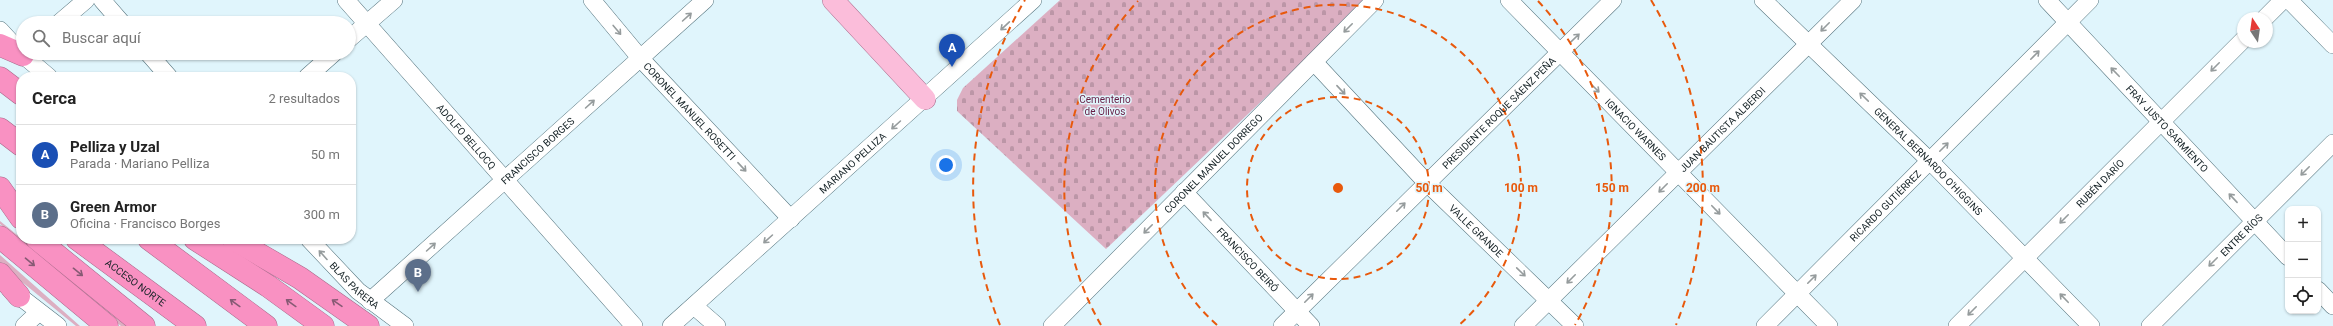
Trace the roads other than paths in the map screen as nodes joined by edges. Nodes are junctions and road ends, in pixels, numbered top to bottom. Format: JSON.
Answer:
{"nodes":[{"id":1,"x":86,"y":0,"type":"edge"},
{"id":2,"x":102,"y":0,"type":"edge"},
{"id":3,"x":346,"y":0,"type":"edge"},
{"id":4,"x":394,"y":0,"type":"edge"},
{"id":5,"x":592,"y":0,"type":"edge"},
{"id":6,"x":705,"y":0,"type":"edge"},
{"id":7,"x":833,"y":0,"type":"edge"},
{"id":8,"x":1033,"y":0,"type":"edge"},
{"id":9,"x":1375,"y":0,"type":"edge"},
{"id":10,"x":1509,"y":0,"type":"edge"},
{"id":11,"x":1613,"y":0,"type":"edge"},
{"id":12,"x":1763,"y":0,"type":"edge"},
{"id":13,"x":1853,"y":0,"type":"edge"},
{"id":14,"x":2047,"y":0,"type":"edge"},
{"id":15,"x":2090,"y":0,"type":"edge"},
{"id":16,"x":2283,"y":0,"type":"edge"},
{"id":17,"x":2289,"y":0,"type":"edge"},
{"id":18,"x":2271,"y":12,"type":"edge"},
{"id":19,"x":67,"y":16,"type":"edge"},
{"id":20,"x":116,"y":16,"type":"edge"},
{"id":21,"x":2068,"y":22,"type":"junction"},
{"id":22,"x":366,"y":24,"type":"junction"},
{"id":23,"x":0,"y":30,"type":"edge"},
{"id":24,"x":356,"y":33,"type":"edge"},
{"id":25,"x":1808,"y":44,"type":"junction"},
{"id":26,"x":0,"y":45,"type":"edge"},
{"id":27,"x":2333,"y":45,"type":"edge"},
{"id":28,"x":16,"y":46,"type":"edge"},
{"id":29,"x":2237,"y":46,"type":"edge"},
{"id":30,"x":16,"y":51,"type":"edge"},
{"id":31,"x":1560,"y":52,"type":"junction"},
{"id":32,"x":641,"y":59,"type":"junction"},
{"id":33,"x":31,"y":60,"type":"edge"},
{"id":34,"x":154,"y":60,"type":"edge"},
{"id":35,"x":326,"y":60,"type":"edge"},
{"id":36,"x":1314,"y":62,"type":"junction"},
{"id":37,"x":44,"y":72,"type":"edge"},
{"id":38,"x":165,"y":72,"type":"edge"},
{"id":39,"x":313,"y":72,"type":"edge"},
{"id":40,"x":0,"y":78,"type":"edge"},
{"id":41,"x":16,"y":90,"type":"edge"},
{"id":42,"x":925,"y":99,"type":"junction"},
{"id":43,"x":2162,"y":121,"type":"junction"},
{"id":44,"x":0,"y":126,"type":"edge"},
{"id":45,"x":0,"y":129,"type":"edge"},
{"id":46,"x":16,"y":135,"type":"edge"},
{"id":47,"x":16,"y":141,"type":"edge"},
{"id":48,"x":2333,"y":143,"type":"edge"},
{"id":49,"x":1930,"y":161,"type":"junction"},
{"id":50,"x":1679,"y":172,"type":"junction"},
{"id":51,"x":507,"y":180,"type":"junction"},
{"id":52,"x":1426,"y":182,"type":"junction"},
{"id":53,"x":0,"y":183,"type":"edge"},
{"id":54,"x":0,"y":188,"type":"edge"},
{"id":55,"x":1184,"y":192,"type":"junction"},
{"id":56,"x":16,"y":194,"type":"edge"},
{"id":57,"x":16,"y":211,"type":"edge"},
{"id":58,"x":791,"y":219,"type":"junction"},
{"id":59,"x":2254,"y":221,"type":"junction"},
{"id":60,"x":0,"y":237,"type":"edge"},
{"id":61,"x":43,"y":244,"type":"edge"},
{"id":62,"x":84,"y":244,"type":"edge"},
{"id":63,"x":156,"y":244,"type":"edge"},
{"id":64,"x":203,"y":244,"type":"edge"},
{"id":65,"x":242,"y":244,"type":"edge"},
{"id":66,"x":314,"y":244,"type":"edge"},
{"id":67,"x":2285,"y":254,"type":"edge"},
{"id":68,"x":2025,"y":258,"type":"junction"},
{"id":69,"x":0,"y":274,"type":"edge"},
{"id":70,"x":0,"y":282,"type":"edge"},
{"id":71,"x":2321,"y":293,"type":"edge"},
{"id":72,"x":1797,"y":294,"type":"junction"},
{"id":73,"x":19,"y":296,"type":"junction"},
{"id":74,"x":1550,"y":300,"type":"junction"},
{"id":75,"x":370,"y":301,"type":"junction"},
{"id":76,"x":694,"y":306,"type":"junction"},
{"id":77,"x":2333,"y":306,"type":"edge"},
{"id":78,"x":39,"y":312,"type":"junction"},
{"id":79,"x":1296,"y":312,"type":"junction"},
{"id":80,"x":24,"y":326,"type":"edge"},
{"id":81,"x":58,"y":326,"type":"edge"},
{"id":82,"x":106,"y":326,"type":"edge"},
{"id":83,"x":144,"y":326,"type":"edge"},
{"id":84,"x":195,"y":326,"type":"edge"},
{"id":85,"x":266,"y":326,"type":"edge"},
{"id":86,"x":323,"y":326,"type":"edge"},
{"id":87,"x":368,"y":326,"type":"edge"},
{"id":88,"x":405,"y":326,"type":"edge"},
{"id":89,"x":634,"y":326,"type":"edge"},
{"id":90,"x":671,"y":326,"type":"edge"},
{"id":91,"x":716,"y":326,"type":"edge"},
{"id":92,"x":1052,"y":326,"type":"edge"},
{"id":93,"x":1282,"y":326,"type":"edge"},
{"id":94,"x":1311,"y":326,"type":"edge"},
{"id":95,"x":1523,"y":326,"type":"edge"},
{"id":96,"x":1575,"y":326,"type":"edge"},
{"id":97,"x":1765,"y":326,"type":"edge"},
{"id":98,"x":1829,"y":326,"type":"edge"},
{"id":99,"x":1957,"y":326,"type":"edge"},
{"id":100,"x":2091,"y":326,"type":"edge"},
{"id":101,"x":2150,"y":326,"type":"edge"}],
"edges":[{"from":1,"to":19,"type":"street"},
{"from":2,"to":20,"type":"street"},
{"from":3,"to":22,"type":"street","name":"ADOLFO BELLOCQ"},
{"from":4,"to":22,"type":"street"},
{"from":5,"to":32,"type":"street","name":"CORONEL MANUEL ROSETTI","one_way":true},
{"from":32,"to":6,"type":"street","name":"FRANCISCO BORGES","one_way":true},
{"from":7,"to":42,"type":"main road"},
{"from":8,"to":42,"type":"street","name":"MARIANO PELLIZA","one_way":true},
{"from":9,"to":36,"type":"street","name":"CORONEL MANUEL DORREGO","one_way":true},
{"from":10,"to":31,"type":"street","name":"IGNACIO WARNES"},
{"from":31,"to":11,"type":"street","name":"PRESIDENTE ROQUE SÁENZ PEÑA","one_way":true},
{"from":12,"to":25,"type":"street","name":"GENERAL BERNARDO O'HIGGINS"},
{"from":13,"to":25,"type":"street","name":"JUAN BAUTISTA ALBERDI","one_way":true},
{"from":14,"to":21,"type":"street","name":"FRAY JUSTO SARMIENTO"},
{"from":15,"to":21,"type":"street","name":"RICARDO GUTIÉRREZ"},
{"from":16,"to":18,"type":"street"},
{"from":17,"to":27,"type":"street"},
{"from":43,"to":21,"type":"street","name":"FRAY JUSTO SARMIENTO","one_way":true},
{"from":49,"to":21,"type":"street","name":"RICARDO GUTIÉRREZ","one_way":true},
{"from":22,"to":24,"type":"street"},
{"from":22,"to":51,"type":"street","name":"ADOLFO BELLOCQ"},
{"from":23,"to":28,"type":"street"},
{"from":49,"to":25,"type":"street","name":"GENERAL BERNARDO O'HIGGINS","one_way":true},
{"from":25,"to":50,"type":"street","name":"JUAN BAUTISTA ALBERDI"},
{"from":26,"to":30,"type":"highway"},
{"from":29,"to":43,"type":"street","name":"RUBÉN DARÍO","one_way":true},
{"from":31,"to":50,"type":"street","name":"IGNACIO WARNES","one_way":true},
{"from":31,"to":52,"type":"street","name":"PRESIDENTE ROQUE SÁENZ PEÑA"},
{"from":51,"to":32,"type":"street","name":"FRANCISCO BORGES","one_way":true},
{"from":32,"to":58,"type":"street","name":"CORONEL MANUEL ROSETTI","one_way":true},
{"from":33,"to":37,"type":"street"},
{"from":34,"to":38,"type":"street"},
{"from":35,"to":39,"type":"street"},
{"from":36,"to":52,"type":"street","name":"VALLE GRANDE","one_way":true},
{"from":36,"to":55,"type":"street","name":"CORONEL MANUEL DORREGO"},
{"from":40,"to":41,"type":"highway"},
{"from":42,"to":58,"type":"street","name":"MARIANO PELLIZA","one_way":true},
{"from":59,"to":43,"type":"street","name":"FRAY JUSTO SARMIENTO","one_way":true},
{"from":43,"to":68,"type":"street","name":"RUBÉN DARÍO","one_way":true},
{"from":44,"to":46,"type":"highway"},
{"from":45,"to":47,"type":"highway"},
{"from":48,"to":59,"type":"street","name":"ENTRE RÍOS","one_way":true},
{"from":49,"to":68,"type":"street","name":"GENERAL BERNARDO O'HIGGINS"},
{"from":72,"to":49,"type":"street","name":"RICARDO GUTIÉRREZ","one_way":true},
{"from":50,"to":72,"type":"street","name":"IGNACIO WARNES","one_way":true},
{"from":50,"to":74,"type":"street","name":"JUAN BAUTISTA ALBERDI","one_way":true},
{"from":75,"to":51,"type":"street","name":"FRANCISCO BORGES","one_way":true},
{"from":51,"to":89,"type":"street","name":"ADOLFO BELLOCQ"},
{"from":52,"to":74,"type":"street","name":"VALLE GRANDE","one_way":true},
{"from":79,"to":52,"type":"street","name":"PRESIDENTE ROQUE SÁENZ PEÑA","one_way":true},
{"from":53,"to":56,"type":"highway"},
{"from":54,"to":57,"type":"highway"},
{"from":79,"to":55,"type":"street","name":"FRANCISCO BEIRÓ","one_way":true},
{"from":55,"to":92,"type":"street","name":"CORONEL MANUEL DORREGO","one_way":true},
{"from":58,"to":76,"type":"street","name":"MARIANO PELLIZA","one_way":true},
{"from":59,"to":67,"type":"street","name":"FRAY JUSTO SARMIENTO"},
{"from":59,"to":101,"type":"street","name":"ENTRE RÍOS","one_way":true},
{"from":60,"to":82,"type":"highway","one_way":true},
{"from":61,"to":83,"type":"highway","one_way":true},
{"from":62,"to":84,"type":"highway","name":"ACCESO NORTE"},
{"from":85,"to":63,"type":"highway","one_way":true},
{"from":86,"to":64,"type":"highway","one_way":true},
{"from":87,"to":65,"type":"highway","one_way":true},
{"from":75,"to":66,"type":"street","name":"BLAS PARERA","one_way":true},
{"from":68,"to":99,"type":"street","name":"RUBÉN DARÍO","one_way":true},
{"from":100,"to":68,"type":"street","name":"GENERAL BERNARDO O'HIGGINS","one_way":true},
{"from":69,"to":73,"type":"highway"},
{"from":70,"to":73,"type":"street"},
{"from":71,"to":77,"type":"street"},
{"from":72,"to":97,"type":"street","name":"RICARDO GUTIÉRREZ"},
{"from":72,"to":98,"type":"street","name":"IGNACIO WARNES"},
{"from":73,"to":78,"type":"street"},
{"from":74,"to":95,"type":"street","name":"JUAN BAUTISTA ALBERDI"},
{"from":74,"to":96,"type":"street","name":"VALLE GRANDE"},
{"from":75,"to":88,"type":"street","name":"BLAS PARERA"},
{"from":76,"to":90,"type":"street","name":"MARIANO PELLIZA"},
{"from":76,"to":91,"type":"street"},
{"from":78,"to":80,"type":"street"},
{"from":78,"to":81,"type":"street"},
{"from":79,"to":93,"type":"street","name":"PRESIDENTE ROQUE SÁENZ PEÑA"},
{"from":79,"to":94,"type":"street","name":"FRANCISCO BEIRÓ"}]}
